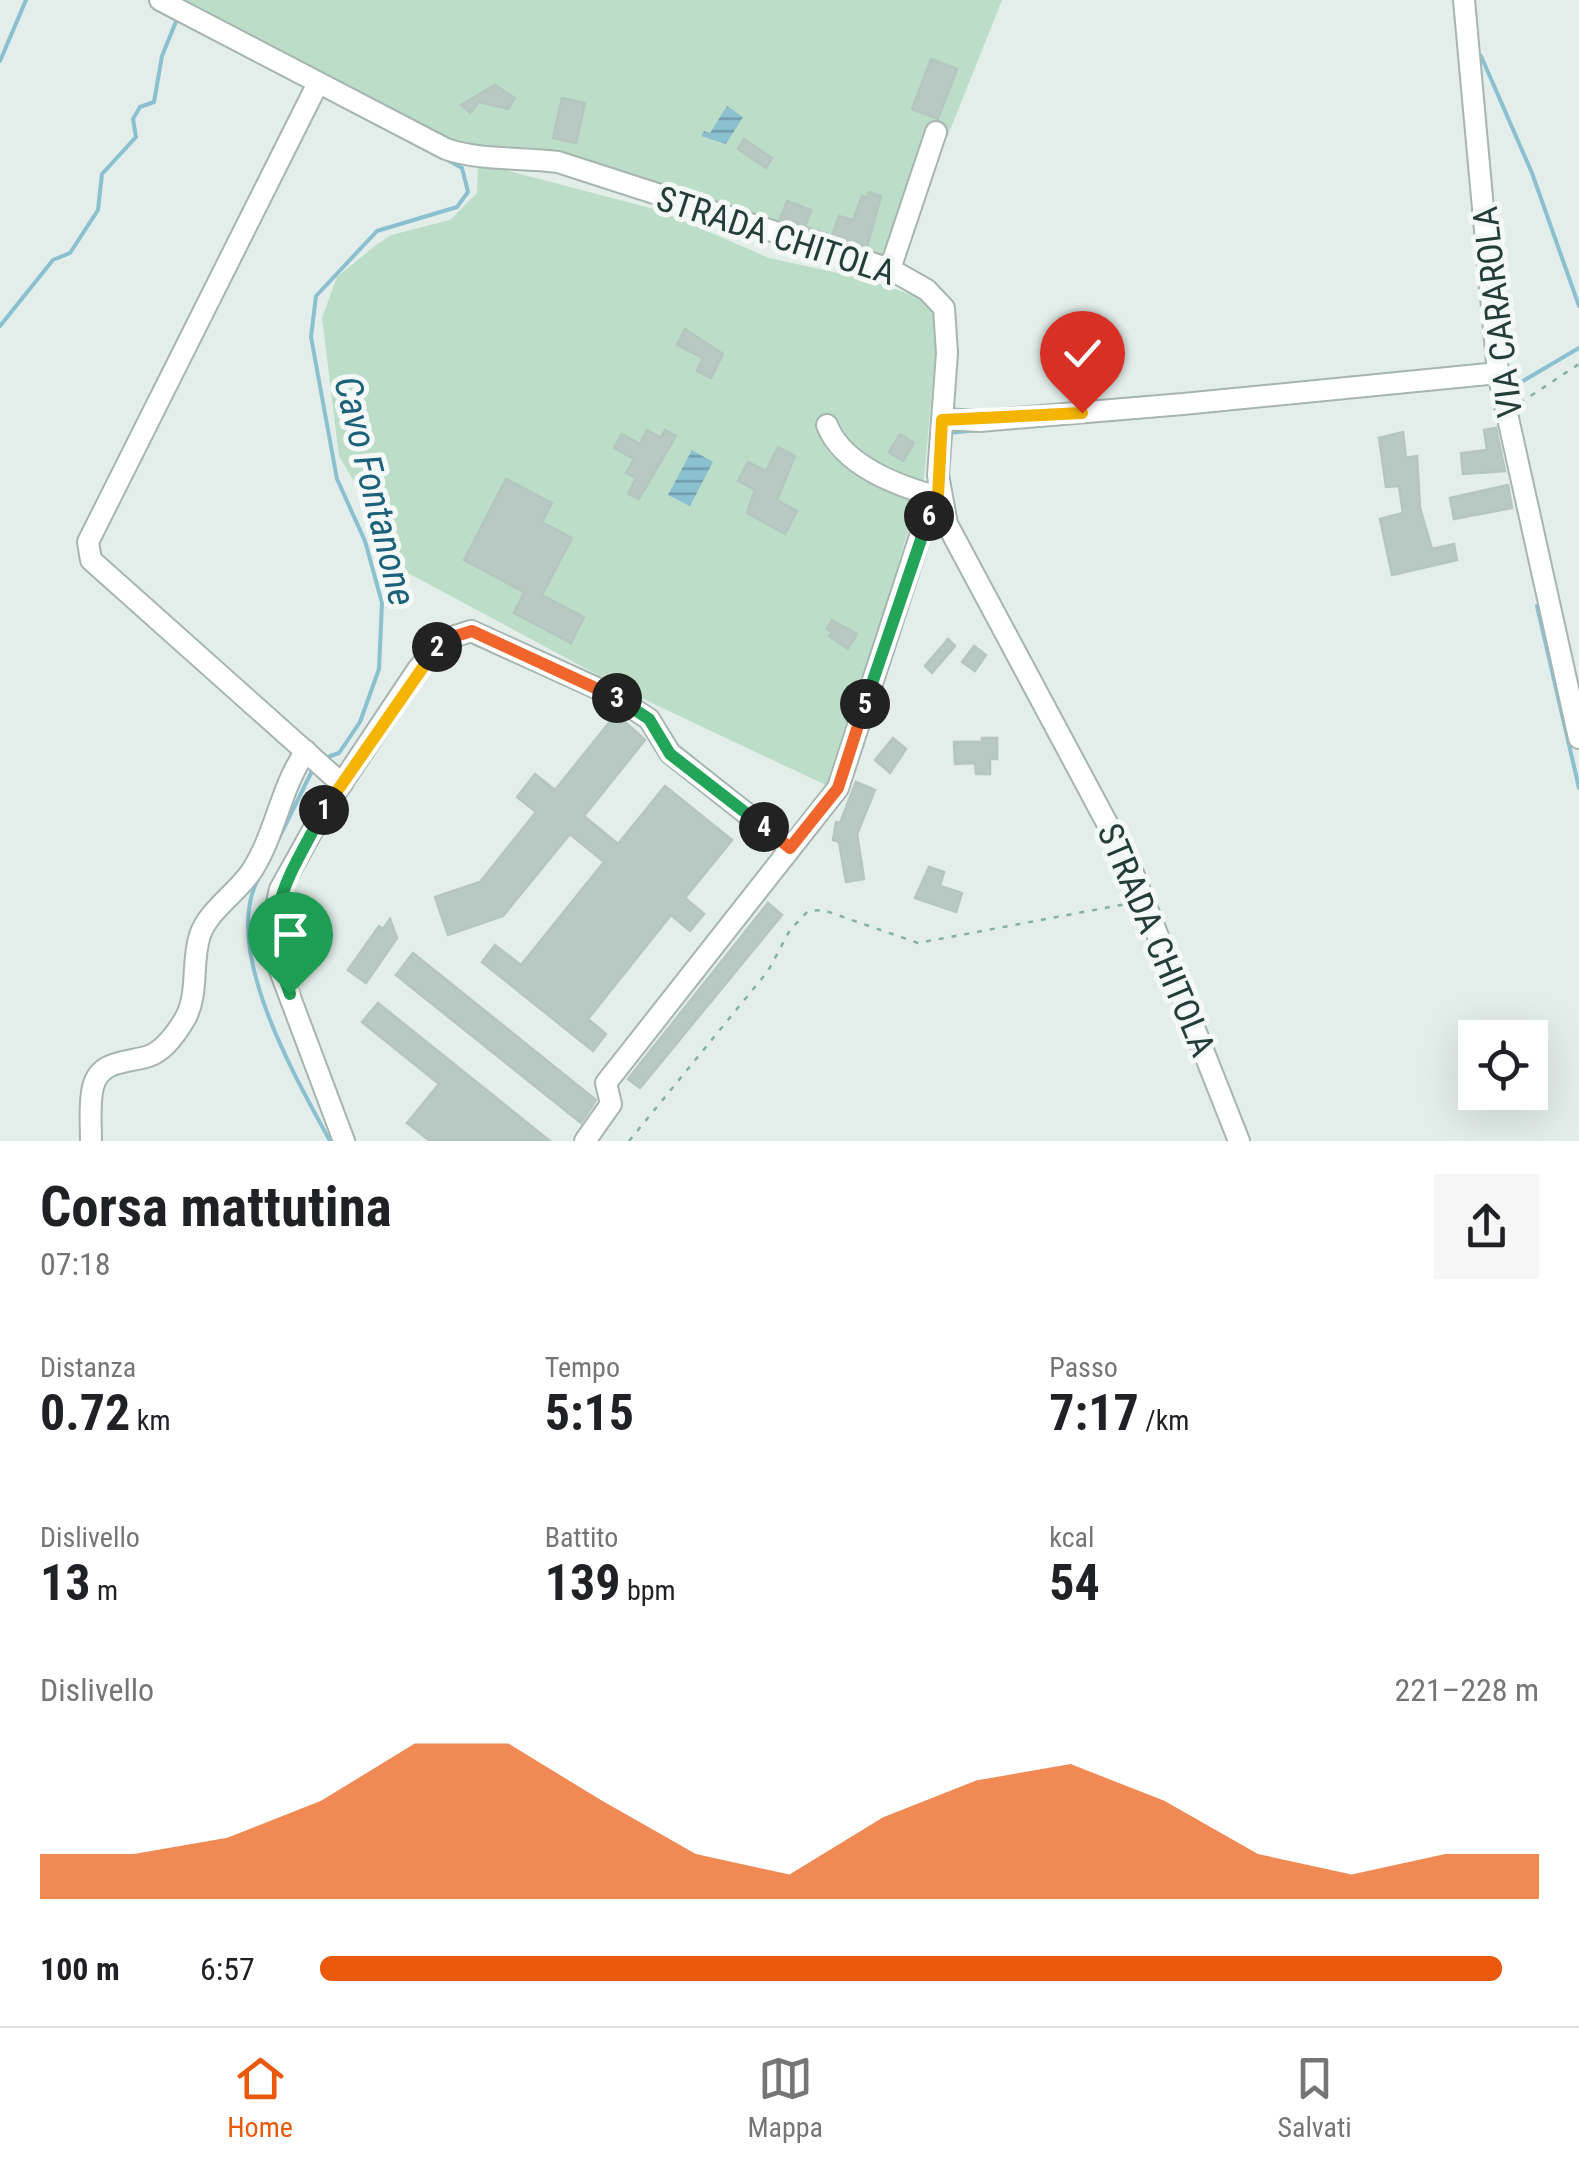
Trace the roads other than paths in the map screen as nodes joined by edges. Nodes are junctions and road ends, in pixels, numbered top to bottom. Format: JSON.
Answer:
{"nodes":[{"id":1,"x":160,"y":0,"type":"edge"},
{"id":2,"x":1464,"y":0,"type":"edge"},
{"id":3,"x":318,"y":83,"type":"junction"},
{"id":4,"x":936,"y":132,"type":"dead end"},
{"id":5,"x":890,"y":269,"type":"junction"},
{"id":6,"x":1498,"y":373,"type":"junction"},
{"id":7,"x":942,"y":420,"type":"junction"},
{"id":8,"x":827,"y":425,"type":"dead end"},
{"id":9,"x":938,"y":496,"type":"junction"},
{"id":10,"x":1579,"y":738,"type":"edge"},
{"id":11,"x":315,"y":759,"type":"junction"},
{"id":12,"x":342,"y":784,"type":"junction"},
{"id":13,"x":790,"y":848,"type":"junction"},
{"id":14,"x":90,"y":1141,"type":"edge"},
{"id":15,"x":344,"y":1141,"type":"edge"},
{"id":16,"x":585,"y":1141,"type":"edge"},
{"id":17,"x":1239,"y":1141,"type":"edge"}],
"edges":[{"from":1,"to":3,"type":"street","name":"STRADA CHITOLA"},
{"from":2,"to":6,"type":"street","name":"VIA CARAROLA"},
{"from":3,"to":5,"type":"street","name":"STRADA CHITOLA"},
{"from":3,"to":11,"type":"street"},
{"from":4,"to":5,"type":"street"},
{"from":5,"to":7,"type":"street","name":"STRADA CHITOLA"},
{"from":6,"to":7,"type":"street"},
{"from":6,"to":10,"type":"street","name":"VIA CARAROLA"},
{"from":7,"to":9,"type":"street","name":"STRADA CHITOLA"},
{"from":8,"to":9,"type":"street"},
{"from":9,"to":13,"type":"street"},
{"from":9,"to":17,"type":"street","name":"STRADA CHITOLA"},
{"from":11,"to":12,"type":"street"},
{"from":11,"to":14,"type":"street"},
{"from":12,"to":13,"type":"street"},
{"from":12,"to":15,"type":"street"},
{"from":13,"to":16,"type":"street"}]}
